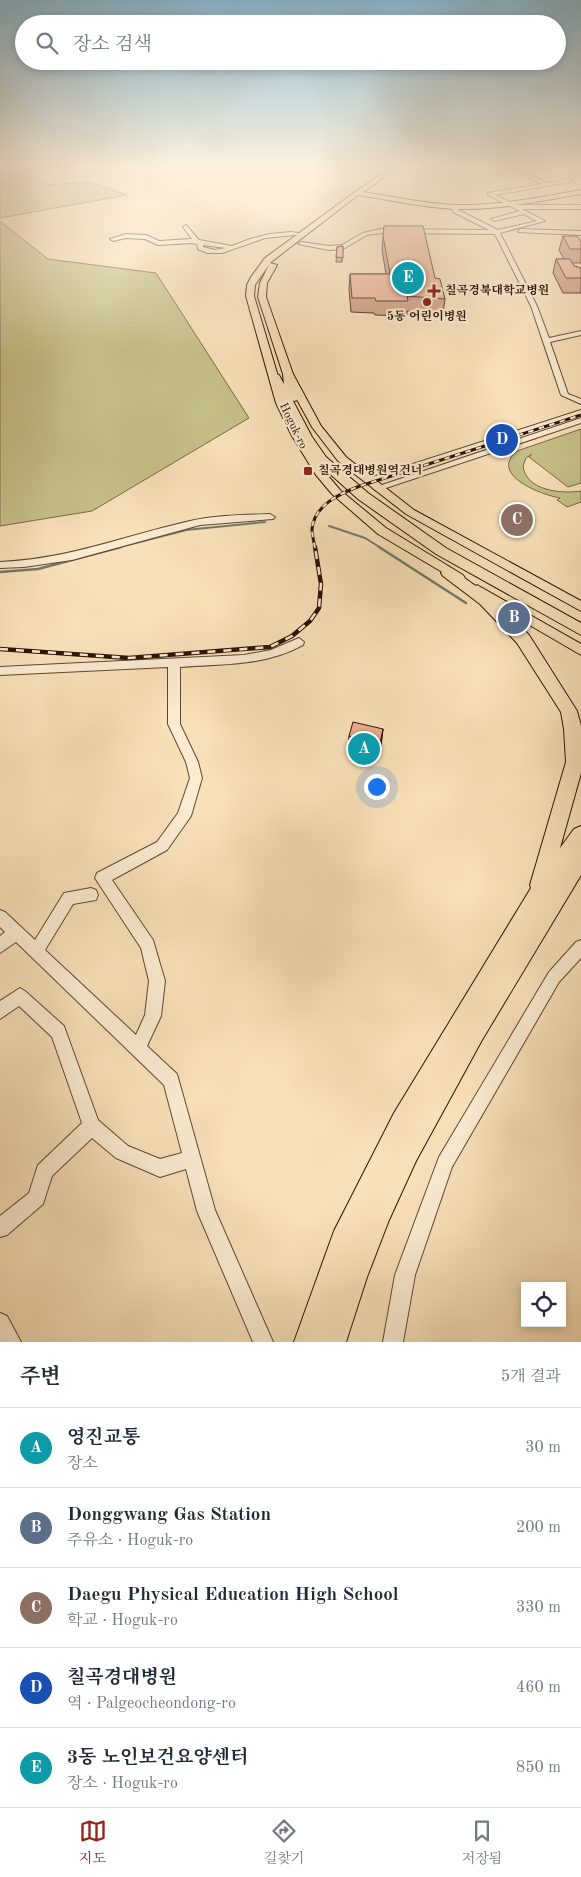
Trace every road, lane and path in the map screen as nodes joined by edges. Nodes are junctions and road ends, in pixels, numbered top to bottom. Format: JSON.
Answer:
{"nodes":[{"id":1,"x":311,"y":227,"type":"edge"},
{"id":2,"x":325,"y":227,"type":"edge"},
{"id":3,"x":485,"y":227,"type":"edge"},
{"id":4,"x":504,"y":227,"type":"edge"},
{"id":5,"x":523,"y":227,"type":"edge"},
{"id":6,"x":186,"y":228,"type":"dead end"},
{"id":7,"x":511,"y":230,"type":"junction"},
{"id":8,"x":497,"y":232,"type":"junction"},
{"id":9,"x":581,"y":233,"type":"edge"},
{"id":10,"x":302,"y":234,"type":"junction"},
{"id":11,"x":113,"y":239,"type":"dead end"},
{"id":12,"x":198,"y":242,"type":"junction"},
{"id":13,"x":301,"y":244,"type":"junction"},
{"id":14,"x":581,"y":333,"type":"edge"},
{"id":15,"x":547,"y":341,"type":"junction"},
{"id":16,"x":282,"y":375,"type":"junction"},
{"id":17,"x":581,"y":402,"type":"edge"},
{"id":18,"x":581,"y":412,"type":"edge"},
{"id":19,"x":581,"y":420,"type":"edge"},
{"id":20,"x":367,"y":480,"type":"junction"},
{"id":21,"x":377,"y":488,"type":"junction"},
{"id":22,"x":270,"y":517,"type":"dead end"},
{"id":23,"x":0,"y":565,"type":"edge"},
{"id":24,"x":448,"y":573,"type":"junction"},
{"id":25,"x":581,"y":607,"type":"edge"},
{"id":26,"x":581,"y":622,"type":"edge"},
{"id":27,"x":581,"y":630,"type":"edge"},
{"id":28,"x":299,"y":642,"type":"dead end"},
{"id":29,"x":581,"y":650,"type":"edge"},
{"id":30,"x":174,"y":663,"type":"junction"},
{"id":31,"x":0,"y":671,"type":"edge"},
{"id":32,"x":581,"y":835,"type":"edge"},
{"id":33,"x":581,"y":857,"type":"edge"},
{"id":34,"x":581,"y":868,"type":"edge"},
{"id":35,"x":91,"y":895,"type":"dead end"},
{"id":36,"x":541,"y":906,"type":"junction"},
{"id":37,"x":0,"y":917,"type":"edge"},
{"id":38,"x":16,"y":932,"type":"junction"},
{"id":39,"x":0,"y":946,"type":"edge"},
{"id":40,"x":581,"y":947,"type":"edge"},
{"id":41,"x":36,"y":951,"type":"junction"},
{"id":42,"x":0,"y":1011,"type":"edge"},
{"id":43,"x":138,"y":1048,"type":"junction"},
{"id":44,"x":92,"y":1126,"type":"junction"},
{"id":45,"x":192,"y":1158,"type":"junction"},
{"id":46,"x":0,"y":1228,"type":"edge"},
{"id":47,"x":339,"y":1284,"type":"junction"},
{"id":48,"x":0,"y":1324,"type":"edge"},
{"id":49,"x":11,"y":1342,"type":"edge"},
{"id":50,"x":263,"y":1342,"type":"edge"},
{"id":51,"x":308,"y":1342,"type":"edge"},
{"id":52,"x":332,"y":1342,"type":"edge"},
{"id":53,"x":393,"y":1342,"type":"edge"}],
"edges":[{"from":1,"to":10,"type":"main road","name":"Hoguk-ro"},
{"from":2,"to":13,"type":"main road","name":"Hoguk-ro"},
{"from":3,"to":8,"type":"street"},
{"from":4,"to":7,"type":"street"},
{"from":5,"to":7,"type":"street"},
{"from":6,"to":12,"type":"street"},
{"from":7,"to":8,"type":"street"},
{"from":7,"to":9,"type":"street"},
{"from":8,"to":13,"type":"street"},
{"from":8,"to":15,"type":"street"},
{"from":10,"to":12,"type":"street"},
{"from":10,"to":16,"type":"main road","name":"Hoguk-ro"},
{"from":11,"to":12,"type":"street"},
{"from":13,"to":16,"type":"main road","name":"Hoguk-ro"},
{"from":14,"to":15,"type":"street"},
{"from":15,"to":17,"type":"street"},
{"from":16,"to":20,"type":"main road","name":"Hoguk-ro"},
{"from":16,"to":24,"type":"main road","name":"Hoguk-ro"},
{"from":16,"to":26,"type":"highway"},
{"from":16,"to":27,"type":"highway"},
{"from":18,"to":20,"type":"street"},
{"from":19,"to":21,"type":"street"},
{"from":20,"to":21,"type":"main road","name":"Hoguk-ro"},
{"from":21,"to":25,"type":"main road","name":"Hoguk-ro"},
{"from":22,"to":23,"type":"street"},
{"from":24,"to":29,"type":"main road","name":"Hoguk-ro"},
{"from":24,"to":36,"type":"highway"},
{"from":28,"to":30,"type":"street"},
{"from":30,"to":31,"type":"street"},
{"from":30,"to":43,"type":"street"},
{"from":32,"to":36,"type":"highway"},
{"from":33,"to":36,"type":"highway"},
{"from":34,"to":36,"type":"highway"},
{"from":35,"to":41,"type":"street"},
{"from":36,"to":47,"type":"highway"},
{"from":37,"to":38,"type":"street"},
{"from":38,"to":39,"type":"street"},
{"from":38,"to":41,"type":"street"},
{"from":40,"to":53,"type":"street"},
{"from":41,"to":43,"type":"street"},
{"from":42,"to":44,"type":"street"},
{"from":43,"to":45,"type":"street"},
{"from":44,"to":45,"type":"street"},
{"from":44,"to":46,"type":"street"},
{"from":45,"to":50,"type":"street"},
{"from":47,"to":51,"type":"highway"},
{"from":47,"to":52,"type":"highway"},
{"from":48,"to":49,"type":"street"}]}
